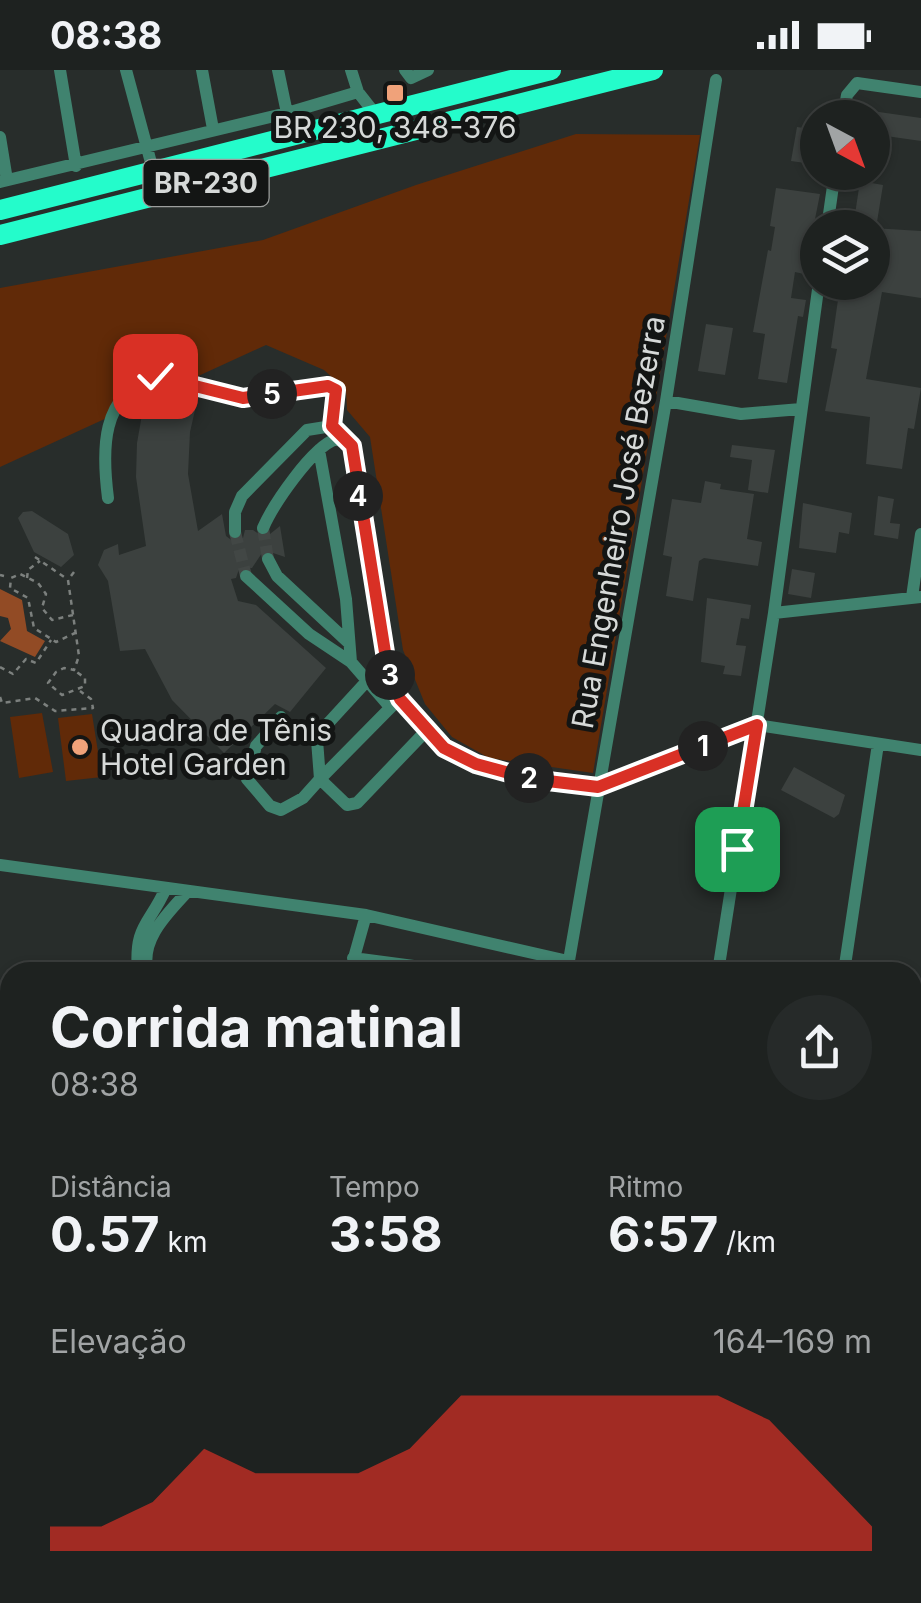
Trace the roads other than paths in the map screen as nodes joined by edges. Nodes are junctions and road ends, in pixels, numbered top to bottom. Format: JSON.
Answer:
{"nodes":[{"id":1,"x":60,"y":70,"type":"edge"},
{"id":2,"x":126,"y":70,"type":"edge"},
{"id":3,"x":202,"y":70,"type":"edge"},
{"id":4,"x":278,"y":70,"type":"edge"},
{"id":5,"x":351,"y":70,"type":"edge"},
{"id":6,"x":405,"y":70,"type":"edge"},
{"id":7,"x":428,"y":70,"type":"edge"},
{"id":8,"x":551,"y":70,"type":"edge"},
{"id":9,"x":653,"y":70,"type":"edge"},
{"id":10,"x":716,"y":80,"type":"dead end"},
{"id":11,"x":358,"y":92,"type":"junction"},
{"id":12,"x":921,"y":92,"type":"edge"},
{"id":13,"x":846,"y":100,"type":"edge"},
{"id":14,"x":287,"y":113,"type":"junction"},
{"id":15,"x":376,"y":114,"type":"junction"},
{"id":16,"x":213,"y":129,"type":"junction"},
{"id":17,"x":0,"y":137,"type":"edge"},
{"id":18,"x":147,"y":148,"type":"junction"},
{"id":19,"x":76,"y":166,"type":"junction"},
{"id":20,"x":153,"y":170,"type":"junction"},
{"id":21,"x":4,"y":182,"type":"edge"},
{"id":22,"x":0,"y":210,"type":"edge"},
{"id":23,"x":0,"y":235,"type":"edge"},
{"id":24,"x":816,"y":300,"type":"edge"},
{"id":25,"x":666,"y":401,"type":"junction"},
{"id":26,"x":801,"y":409,"type":"junction"},
{"id":27,"x":332,"y":426,"type":"junction"},
{"id":28,"x":352,"y":446,"type":"junction"},
{"id":29,"x":319,"y":450,"type":"junction"},
{"id":30,"x":108,"y":498,"type":"dead end"},
{"id":31,"x":263,"y":528,"type":"tunnel mouth"},
{"id":32,"x":236,"y":532,"type":"tunnel mouth"},
{"id":33,"x":921,"y":534,"type":"edge"},
{"id":34,"x":268,"y":559,"type":"tunnel mouth"},
{"id":35,"x":246,"y":576,"type":"tunnel mouth"},
{"id":36,"x":917,"y":597,"type":"edge"},
{"id":37,"x":774,"y":613,"type":"junction"},
{"id":38,"x":349,"y":643,"type":"junction"},
{"id":39,"x":350,"y":662,"type":"junction"},
{"id":40,"x":388,"y":671,"type":"junction"},
{"id":41,"x":362,"y":678,"type":"junction"},
{"id":42,"x":395,"y":703,"type":"junction"},
{"id":43,"x":281,"y":716,"type":"dead end"},
{"id":44,"x":757,"y":725,"type":"junction"},
{"id":45,"x":426,"y":730,"type":"junction"},
{"id":46,"x":878,"y":744,"type":"junction"},
{"id":47,"x":921,"y":750,"type":"edge"},
{"id":48,"x":320,"y":779,"type":"junction"},
{"id":49,"x":598,"y":787,"type":"junction"},
{"id":50,"x":0,"y":865,"type":"edge"},
{"id":51,"x":166,"y":888,"type":"junction"},
{"id":52,"x":188,"y":890,"type":"junction"},
{"id":53,"x":366,"y":915,"type":"junction"},
{"id":54,"x":353,"y":958,"type":"junction"},
{"id":55,"x":137,"y":962,"type":"edge"},
{"id":56,"x":146,"y":962,"type":"edge"},
{"id":57,"x":352,"y":962,"type":"edge"},
{"id":58,"x":383,"y":962,"type":"edge"},
{"id":59,"x":548,"y":962,"type":"edge"},
{"id":60,"x":568,"y":962,"type":"edge"},
{"id":61,"x":720,"y":962,"type":"edge"},
{"id":62,"x":845,"y":962,"type":"edge"}],
"edges":[{"from":1,"to":19,"type":"street"},
{"from":2,"to":18,"type":"street"},
{"from":3,"to":16,"type":"street"},
{"from":4,"to":14,"type":"street"},
{"from":5,"to":11,"type":"street"},
{"from":6,"to":7,"type":"street"},
{"from":8,"to":15,"type":"highway","number":"BR-230"},
{"from":9,"to":23,"type":"highway","number":"BR-230"},
{"from":10,"to":25,"type":"street","name":"Rua Engenheiro José Bezerra"},
{"from":11,"to":14,"type":"street"},
{"from":11,"to":15,"type":"street"},
{"from":12,"to":13,"type":"street"},
{"from":14,"to":16,"type":"street"},
{"from":15,"to":20,"type":"highway","number":"BR-230"},
{"from":16,"to":18,"type":"street"},
{"from":17,"to":21,"type":"street"},
{"from":18,"to":19,"type":"street"},
{"from":18,"to":20,"type":"street"},
{"from":19,"to":21,"type":"street"},
{"from":20,"to":22,"type":"highway","number":"BR-230"},
{"from":24,"to":26,"type":"street"},
{"from":25,"to":26,"type":"street"},
{"from":25,"to":49,"type":"street","name":"Rua Engenheiro José Bezerra"},
{"from":26,"to":37,"type":"street"},
{"from":27,"to":28,"type":"street"},
{"from":27,"to":30,"type":"street"},
{"from":27,"to":32,"type":"street"},
{"from":28,"to":29,"type":"street"},
{"from":28,"to":40,"type":"street"},
{"from":29,"to":31,"type":"street"},
{"from":29,"to":38,"type":"street"},
{"from":33,"to":36,"type":"street"},
{"from":34,"to":38,"type":"street"},
{"from":35,"to":39,"type":"street"},
{"from":36,"to":37,"type":"street"},
{"from":37,"to":44,"type":"street"},
{"from":38,"to":39,"type":"street"},
{"from":39,"to":41,"type":"street"},
{"from":40,"to":41,"type":"street"},
{"from":40,"to":42,"type":"street"},
{"from":41,"to":42,"type":"street"},
{"from":41,"to":48,"type":"street"},
{"from":42,"to":45,"type":"street"},
{"from":42,"to":48,"type":"street"},
{"from":43,"to":48,"type":"street"},
{"from":44,"to":46,"type":"street"},
{"from":44,"to":49,"type":"street"},
{"from":44,"to":61,"type":"street"},
{"from":45,"to":48,"type":"street"},
{"from":45,"to":49,"type":"street"},
{"from":46,"to":47,"type":"street"},
{"from":46,"to":62,"type":"street"},
{"from":49,"to":60,"type":"street","name":"Rua Engenheiro José Bezerra"},
{"from":50,"to":51,"type":"street"},
{"from":51,"to":52,"type":"street"},
{"from":51,"to":55,"type":"street"},
{"from":52,"to":53,"type":"street"},
{"from":52,"to":56,"type":"street"},
{"from":53,"to":54,"type":"street"},
{"from":53,"to":59,"type":"street"},
{"from":54,"to":57,"type":"street"},
{"from":54,"to":58,"type":"street"}]}
